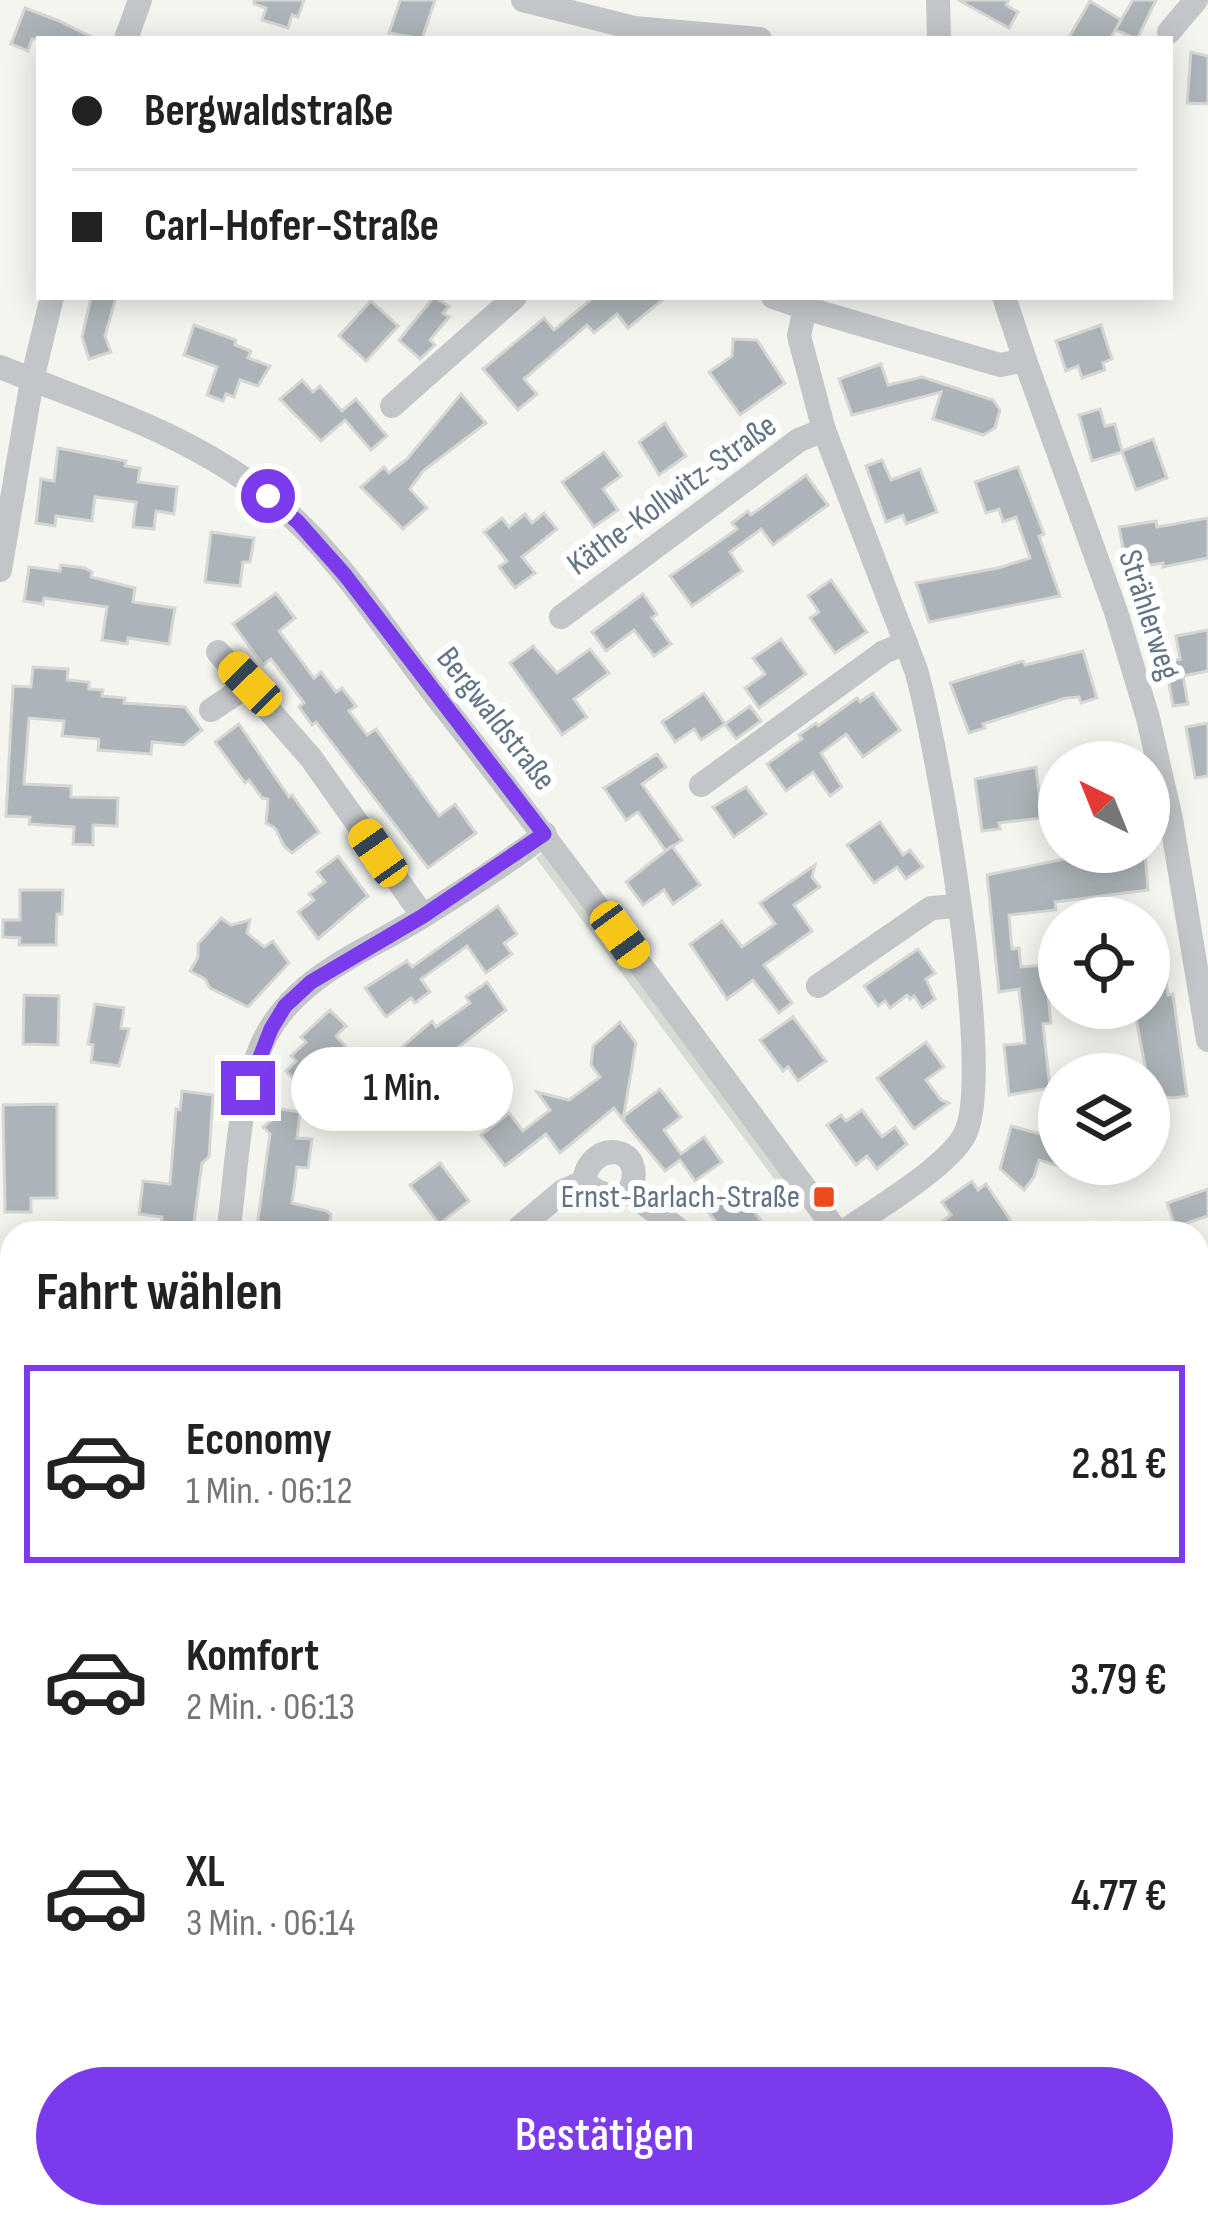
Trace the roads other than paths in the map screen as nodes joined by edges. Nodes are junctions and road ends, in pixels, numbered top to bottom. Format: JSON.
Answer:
{"nodes":[{"id":1,"x":140,"y":0,"type":"edge"},
{"id":2,"x":523,"y":0,"type":"edge"},
{"id":3,"x":938,"y":0,"type":"edge"},
{"id":4,"x":1196,"y":0,"type":"edge"},
{"id":5,"x":583,"y":8,"type":"edge"},
{"id":6,"x":1169,"y":32,"type":"dead end"},
{"id":7,"x":127,"y":36,"type":"edge"},
{"id":8,"x":726,"y":36,"type":"edge"},
{"id":9,"x":939,"y":36,"type":"edge"},
{"id":10,"x":51,"y":300,"type":"edge"},
{"id":11,"x":512,"y":300,"type":"edge"},
{"id":12,"x":782,"y":300,"type":"edge"},
{"id":13,"x":1005,"y":300,"type":"edge"},
{"id":14,"x":805,"y":308,"type":"junction"},
{"id":15,"x":1025,"y":360,"type":"junction"},
{"id":16,"x":0,"y":367,"type":"edge"},
{"id":17,"x":32,"y":380,"type":"junction"},
{"id":18,"x":392,"y":406,"type":"dead end"},
{"id":19,"x":824,"y":430,"type":"junction"},
{"id":20,"x":0,"y":570,"type":"edge"},
{"id":21,"x":561,"y":617,"type":"dead end"},
{"id":22,"x":906,"y":643,"type":"junction"},
{"id":23,"x":218,"y":652,"type":"dead end"},
{"id":24,"x":250,"y":684,"type":"junction"},
{"id":25,"x":211,"y":710,"type":"dead end"},
{"id":26,"x":701,"y":785,"type":"dead end"},
{"id":27,"x":544,"y":834,"type":"junction"},
{"id":28,"x":957,"y":906,"type":"junction"},
{"id":29,"x":423,"y":916,"type":"junction"},
{"id":30,"x":818,"y":986,"type":"dead end"},
{"id":31,"x":1208,"y":1040,"type":"edge"},
{"id":32,"x":584,"y":1182,"type":"junction"},
{"id":33,"x":629,"y":1192,"type":"junction"},
{"id":34,"x":230,"y":1221,"type":"edge"},
{"id":35,"x":527,"y":1221,"type":"edge"},
{"id":36,"x":667,"y":1221,"type":"edge"},
{"id":37,"x":831,"y":1221,"type":"edge"},
{"id":38,"x":857,"y":1221,"type":"edge"}],
"edges":[{"from":1,"to":7,"type":"street"},
{"from":2,"to":5,"type":"street"},
{"from":3,"to":9,"type":"street"},
{"from":4,"to":6,"type":"street"},
{"from":5,"to":8,"type":"street"},
{"from":10,"to":17,"type":"street"},
{"from":11,"to":18,"type":"street"},
{"from":12,"to":14,"type":"street"},
{"from":13,"to":15,"type":"street","name":"Strählerweg"},
{"from":14,"to":15,"type":"street"},
{"from":14,"to":19,"type":"street","name":"Käthe-Kollwitz-Straße"},
{"from":15,"to":31,"type":"street","name":"Strählerweg"},
{"from":16,"to":17,"type":"street","name":"Bergwaldstraße"},
{"from":17,"to":20,"type":"street"},
{"from":17,"to":27,"type":"street","name":"Bergwaldstraße"},
{"from":19,"to":21,"type":"street","name":"Käthe-Kollwitz-Straße"},
{"from":19,"to":22,"type":"street","name":"Käthe-Kollwitz-Straße"},
{"from":22,"to":26,"type":"street"},
{"from":22,"to":28,"type":"street","name":"Käthe-Kollwitz-Straße"},
{"from":23,"to":24,"type":"street"},
{"from":24,"to":25,"type":"street"},
{"from":24,"to":29,"type":"street"},
{"from":27,"to":29,"type":"street"},
{"from":27,"to":37,"type":"street","name":"Bergwaldstraße"},
{"from":28,"to":30,"type":"street"},
{"from":28,"to":38,"type":"street","name":"Käthe-Kollwitz-Straße"},
{"from":29,"to":34,"type":"street"},
{"from":32,"to":33,"type":"street"},
{"from":32,"to":33,"type":"street"},
{"from":32,"to":35,"type":"street"},
{"from":33,"to":36,"type":"street"}]}
